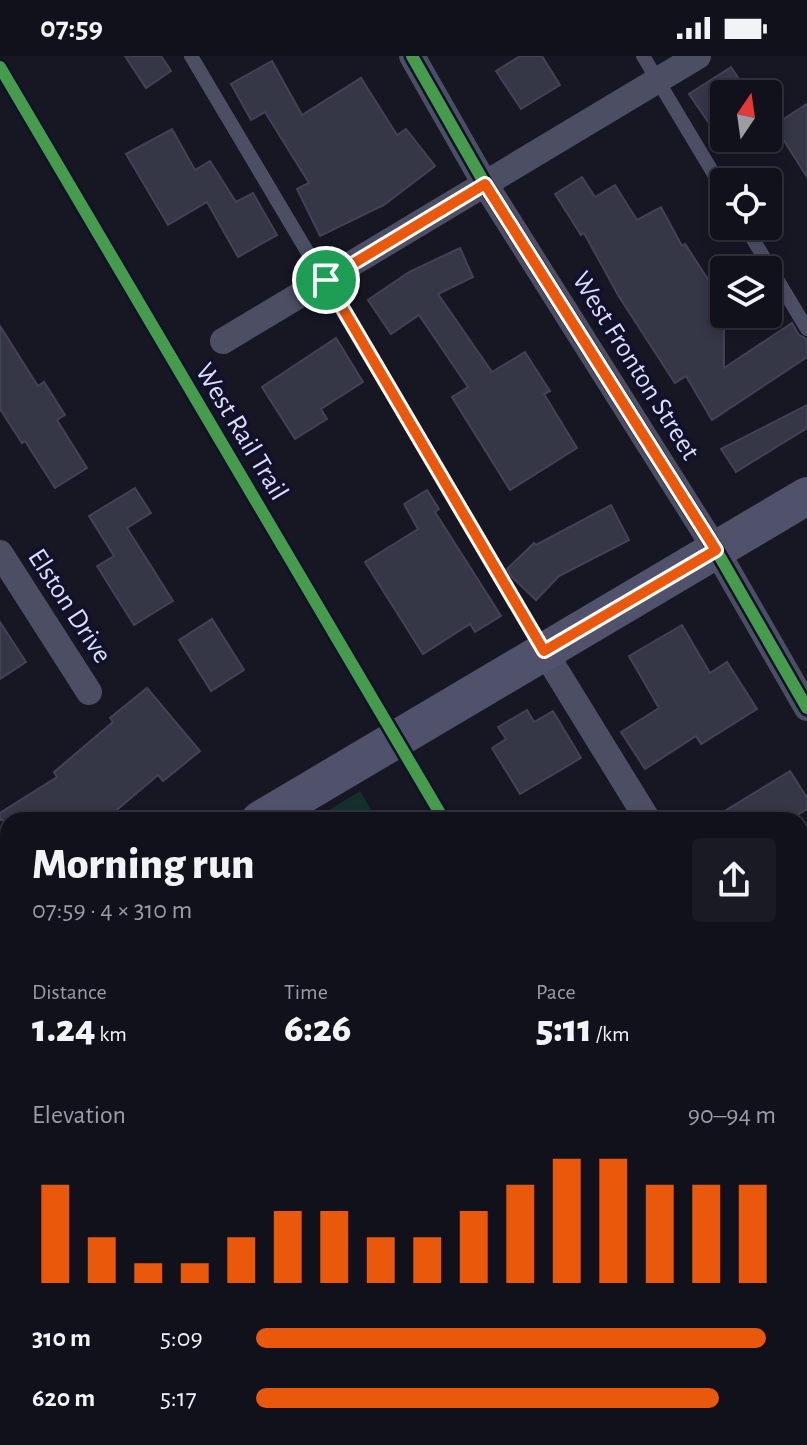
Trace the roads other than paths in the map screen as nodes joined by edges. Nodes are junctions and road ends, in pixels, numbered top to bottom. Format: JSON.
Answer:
{"nodes":[{"id":1,"x":191,"y":56,"type":"edge"},
{"id":2,"x":412,"y":56,"type":"edge"},
{"id":3,"x":643,"y":56,"type":"edge"},
{"id":4,"x":698,"y":56,"type":"edge"},
{"id":5,"x":657,"y":80,"type":"junction"},
{"id":6,"x":710,"y":168,"type":"edge"},
{"id":7,"x":485,"y":184,"type":"junction"},
{"id":8,"x":753,"y":240,"type":"edge"},
{"id":9,"x":326,"y":280,"type":"junction"},
{"id":10,"x":807,"y":329,"type":"edge"},
{"id":11,"x":223,"y":341,"type":"dead end"},
{"id":12,"x":807,"y":496,"type":"edge"},
{"id":13,"x":716,"y":550,"type":"junction"},
{"id":14,"x":0,"y":553,"type":"edge"},
{"id":15,"x":544,"y":651,"type":"junction"},
{"id":16,"x":89,"y":692,"type":"dead end"},
{"id":17,"x":807,"y":708,"type":"edge"},
{"id":18,"x":273,"y":812,"type":"edge"},
{"id":19,"x":643,"y":812,"type":"edge"}],
"edges":[{"from":1,"to":9,"type":"lane"},
{"from":2,"to":7,"type":"street","name":"West Fronton Street"},
{"from":3,"to":5,"type":"lane"},
{"from":4,"to":5,"type":"street"},
{"from":5,"to":6,"type":"lane"},
{"from":5,"to":7,"type":"street"},
{"from":7,"to":9,"type":"street"},
{"from":7,"to":13,"type":"street","name":"West Fronton Street"},
{"from":8,"to":10,"type":"lane"},
{"from":9,"to":11,"type":"street"},
{"from":9,"to":15,"type":"lane"},
{"from":12,"to":13,"type":"street"},
{"from":13,"to":15,"type":"street"},
{"from":13,"to":17,"type":"street","name":"West Fronton Street"},
{"from":14,"to":16,"type":"street","name":"Elston Drive"},
{"from":15,"to":18,"type":"street"},
{"from":15,"to":19,"type":"street"}]}
